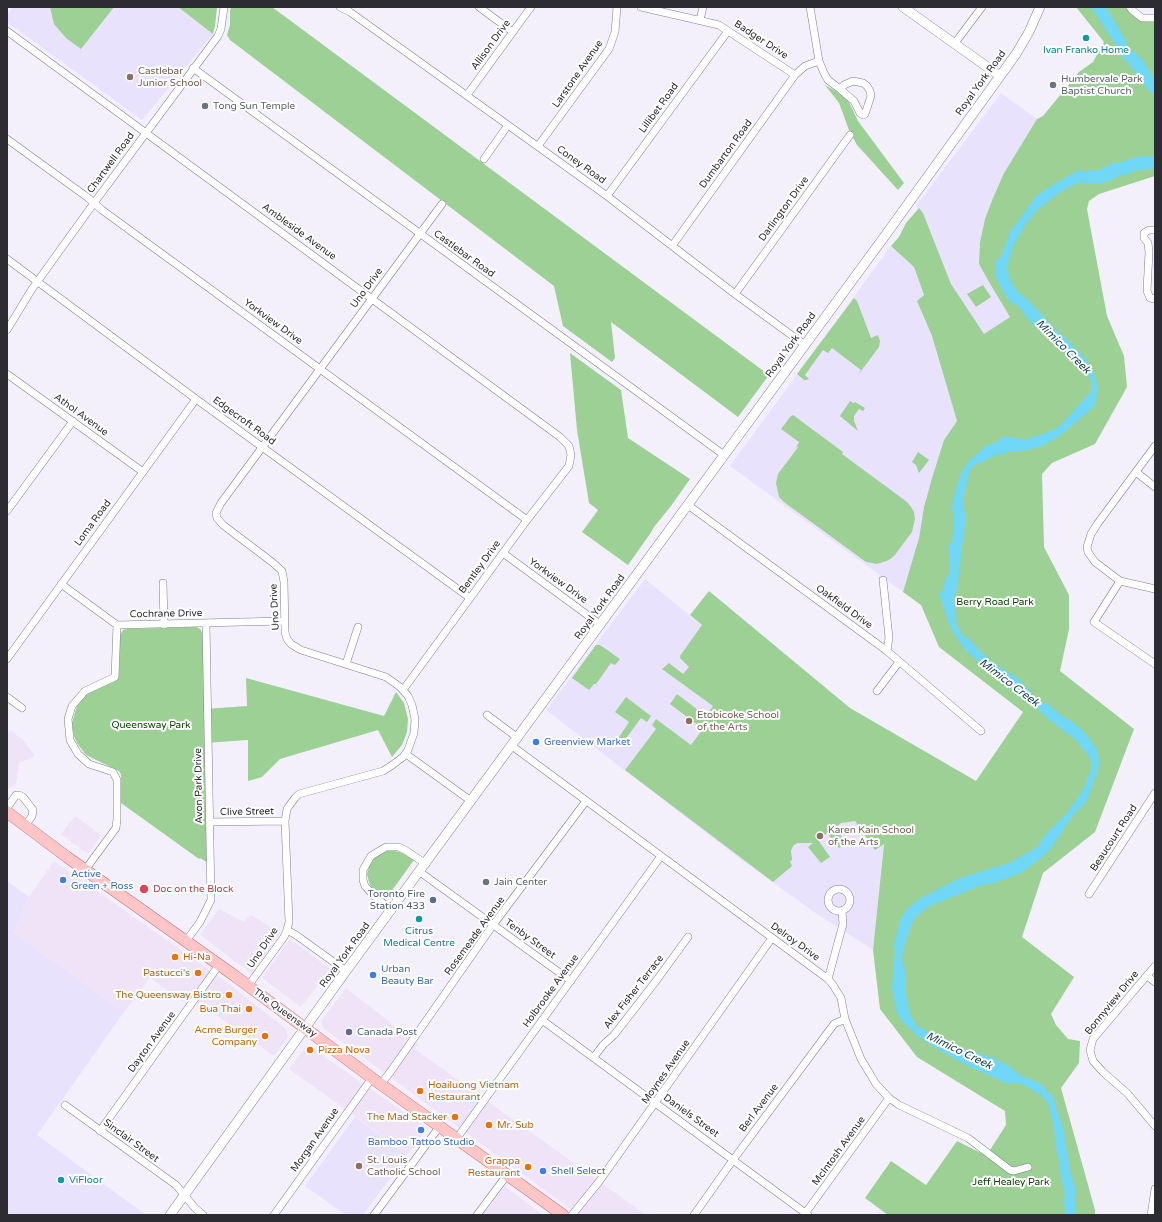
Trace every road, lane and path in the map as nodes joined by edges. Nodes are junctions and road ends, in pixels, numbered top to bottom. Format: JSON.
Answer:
{"nodes":[{"id":1,"x":224,"y":7,"type":"edge"},
{"id":2,"x":340,"y":7,"type":"edge"},
{"id":3,"x":479,"y":7,"type":"edge"},
{"id":4,"x":532,"y":7,"type":"edge"},
{"id":5,"x":617,"y":7,"type":"edge"},
{"id":6,"x":641,"y":7,"type":"edge"},
{"id":7,"x":703,"y":7,"type":"edge"},
{"id":8,"x":810,"y":7,"type":"edge"},
{"id":9,"x":904,"y":7,"type":"edge"},
{"id":10,"x":982,"y":7,"type":"edge"},
{"id":11,"x":1040,"y":7,"type":"edge"},
{"id":12,"x":1130,"y":7,"type":"edge"},
{"id":13,"x":1155,"y":18,"type":"edge"},
{"id":14,"x":700,"y":20,"type":"junction"},
{"id":15,"x":7,"y":31,"type":"edge"},
{"id":16,"x":728,"y":31,"type":"junction"},
{"id":17,"x":513,"y":32,"type":"junction"},
{"id":18,"x":955,"y":43,"type":"junction"},
{"id":19,"x":819,"y":61,"type":"junction"},
{"id":20,"x":193,"y":68,"type":"junction"},
{"id":21,"x":795,"y":75,"type":"junction"},
{"id":22,"x":1000,"y":76,"type":"junction"},
{"id":23,"x":840,"y":89,"type":"junction"},
{"id":24,"x":467,"y":95,"type":"junction"},
{"id":25,"x":508,"y":125,"type":"junction"},
{"id":26,"x":146,"y":132,"type":"junction"},
{"id":27,"x":850,"y":135,"type":"dead end"},
{"id":28,"x":7,"y":139,"type":"edge"},
{"id":29,"x":538,"y":146,"type":"junction"},
{"id":30,"x":484,"y":159,"type":"dead end"},
{"id":31,"x":607,"y":196,"type":"junction"},
{"id":32,"x":94,"y":203,"type":"junction"},
{"id":33,"x":442,"y":204,"type":"dead end"},
{"id":34,"x":1155,"y":230,"type":"edge"},
{"id":35,"x":419,"y":234,"type":"junction"},
{"id":36,"x":672,"y":246,"type":"junction"},
{"id":37,"x":7,"y":259,"type":"edge"},
{"id":38,"x":37,"y":282,"type":"junction"},
{"id":39,"x":735,"y":294,"type":"junction"},
{"id":40,"x":372,"y":298,"type":"junction"},
{"id":41,"x":1155,"y":299,"type":"edge"},
{"id":42,"x":7,"y":330,"type":"edge"},
{"id":43,"x":805,"y":345,"type":"junction"},
{"id":44,"x":320,"y":368,"type":"junction"},
{"id":45,"x":7,"y":374,"type":"edge"},
{"id":46,"x":196,"y":399,"type":"junction"},
{"id":47,"x":73,"y":421,"type":"junction"},
{"id":48,"x":1155,"y":446,"type":"edge"},
{"id":49,"x":263,"y":447,"type":"junction"},
{"id":50,"x":571,"y":455,"type":"joint"},
{"id":51,"x":724,"y":455,"type":"junction"},
{"id":52,"x":143,"y":472,"type":"junction"},
{"id":53,"x":1136,"y":472,"type":"junction"},
{"id":54,"x":1155,"y":487,"type":"edge"},
{"id":55,"x":688,"y":506,"type":"junction"},
{"id":56,"x":7,"y":511,"type":"edge"},
{"id":57,"x":528,"y":520,"type":"junction"},
{"id":58,"x":503,"y":553,"type":"junction"},
{"id":59,"x":883,"y":580,"type":"dead end"},
{"id":60,"x":1120,"y":581,"type":"junction"},
{"id":61,"x":163,"y":583,"type":"dead end"},
{"id":62,"x":62,"y":584,"type":"junction"},
{"id":63,"x":1155,"y":590,"type":"edge"},
{"id":64,"x":470,"y":598,"type":"junction"},
{"id":65,"x":284,"y":621,"type":"junction"},
{"id":66,"x":164,"y":624,"type":"junction"},
{"id":67,"x":206,"y":624,"type":"junction"},
{"id":68,"x":117,"y":625,"type":"junction"},
{"id":69,"x":601,"y":625,"type":"junction"},
{"id":70,"x":358,"y":626,"type":"dead end"},
{"id":71,"x":887,"y":651,"type":"junction"},
{"id":72,"x":7,"y":659,"type":"edge"},
{"id":73,"x":899,"y":662,"type":"junction"},
{"id":74,"x":346,"y":664,"type":"junction"},
{"id":75,"x":1155,"y":664,"type":"edge"},
{"id":76,"x":403,"y":690,"type":"junction"},
{"id":77,"x":877,"y":691,"type":"dead end"},
{"id":78,"x":7,"y":697,"type":"edge"},
{"id":79,"x":22,"y":708,"type":"dead end"},
{"id":80,"x":487,"y":715,"type":"dead end"},
{"id":81,"x":982,"y":731,"type":"dead end"},
{"id":82,"x":518,"y":738,"type":"junction"},
{"id":83,"x":512,"y":746,"type":"junction"},
{"id":84,"x":406,"y":754,"type":"junction"},
{"id":85,"x":1155,"y":793,"type":"edge"},
{"id":86,"x":471,"y":801,"type":"junction"},
{"id":87,"x":586,"y":801,"type":"junction"},
{"id":88,"x":7,"y":808,"type":"edge"},
{"id":89,"x":7,"y":812,"type":"edge"},
{"id":90,"x":285,"y":821,"type":"junction"},
{"id":91,"x":210,"y":822,"type":"junction"},
{"id":92,"x":25,"y":826,"type":"junction"},
{"id":93,"x":661,"y":856,"type":"junction"},
{"id":94,"x":426,"y":864,"type":"junction"},
{"id":95,"x":85,"y":870,"type":"junction"},
{"id":96,"x":420,"y":872,"type":"junction"},
{"id":97,"x":1089,"y":894,"type":"dead end"},
{"id":98,"x":392,"y":910,"type":"junction"},
{"id":99,"x":842,"y":911,"type":"dead end"},
{"id":100,"x":494,"y":925,"type":"junction"},
{"id":101,"x":288,"y":930,"type":"junction"},
{"id":102,"x":688,"y":937,"type":"dead end"},
{"id":103,"x":772,"y":938,"type":"junction"},
{"id":104,"x":186,"y":941,"type":"junction"},
{"id":105,"x":219,"y":965,"type":"junction"},
{"id":106,"x":1155,"y":966,"type":"edge"},
{"id":107,"x":346,"y":971,"type":"junction"},
{"id":108,"x":1147,"y":976,"type":"junction"},
{"id":109,"x":828,"y":979,"type":"junction"},
{"id":110,"x":571,"y":981,"type":"junction"},
{"id":111,"x":1155,"y":982,"type":"edge"},
{"id":112,"x":248,"y":986,"type":"junction"},
{"id":113,"x":845,"y":1019,"type":"junction"},
{"id":114,"x":542,"y":1020,"type":"junction"},
{"id":115,"x":306,"y":1028,"type":"junction"},
{"id":116,"x":594,"y":1058,"type":"junction"},
{"id":117,"x":376,"y":1080,"type":"junction"},
{"id":118,"x":890,"y":1098,"type":"junction"},
{"id":119,"x":656,"y":1103,"type":"junction"},
{"id":120,"x":65,"y":1105,"type":"dead end"},
{"id":121,"x":440,"y":1126,"type":"junction"},
{"id":122,"x":1155,"y":1126,"type":"edge"},
{"id":123,"x":100,"y":1131,"type":"junction"},
{"id":124,"x":457,"y":1138,"type":"junction"},
{"id":125,"x":733,"y":1160,"type":"junction"},
{"id":126,"x":1028,"y":1167,"type":"dead end"},
{"id":127,"x":507,"y":1175,"type":"junction"},
{"id":128,"x":1155,"y":1189,"type":"edge"},
{"id":129,"x":184,"y":1195,"type":"junction"},
{"id":130,"x":806,"y":1214,"type":"edge"},
{"id":131,"x":170,"y":1215,"type":"edge"},
{"id":132,"x":203,"y":1215,"type":"edge"},
{"id":133,"x":274,"y":1215,"type":"edge"},
{"id":134,"x":374,"y":1215,"type":"edge"},
{"id":135,"x":477,"y":1215,"type":"edge"},
{"id":136,"x":562,"y":1215,"type":"edge"},
{"id":137,"x":572,"y":1215,"type":"edge"},
{"id":138,"x":694,"y":1215,"type":"edge"},
{"id":139,"x":1151,"y":1215,"type":"edge"}],
"edges":[{"from":1,"to":20,"type":"street","name":"Chartwell Road"},
{"from":2,"to":24,"type":"street","name":"Coney Road"},
{"from":3,"to":17,"type":"street"},
{"from":4,"to":17,"type":"street","name":"Allison Drive"},
{"from":5,"to":29,"type":"street","name":"Larstone Avenue"},
{"from":6,"to":14,"type":"street","name":"Badger Drive"},
{"from":7,"to":14,"type":"street"},
{"from":8,"to":19,"type":"street"},
{"from":9,"to":18,"type":"main road"},
{"from":10,"to":18,"type":"street"},
{"from":11,"to":22,"type":"main road","name":"Royal York Road"},
{"from":12,"to":13,"type":"street"},
{"from":14,"to":16,"type":"street","name":"Badger Drive"},
{"from":15,"to":26,"type":"street","name":"Ambleside Avenue"},
{"from":16,"to":21,"type":"street","name":"Badger Drive"},
{"from":16,"to":31,"type":"street","name":"Lillibet Road"},
{"from":17,"to":24,"type":"street","name":"Allison Drive"},
{"from":18,"to":22,"type":"main road"},
{"from":19,"to":21,"type":"street"},
{"from":19,"to":23,"type":"street"},
{"from":20,"to":26,"type":"street","name":"Chartwell Road"},
{"from":20,"to":35,"type":"street","name":"Castlebar Road"},
{"from":21,"to":36,"type":"street","name":"Dumbarton Road"},
{"from":22,"to":43,"type":"main road","name":"Royal York Road"},
{"from":23,"to":23,"type":"street"},
{"from":24,"to":25,"type":"street","name":"Coney Road"},
{"from":25,"to":29,"type":"street","name":"Coney Road"},
{"from":25,"to":30,"type":"street"},
{"from":26,"to":32,"type":"street","name":"Chartwell Road"},
{"from":26,"to":40,"type":"street","name":"Ambleside Avenue"},
{"from":27,"to":39,"type":"street","name":"Darlington Drive"},
{"from":28,"to":32,"type":"street","name":"Yorkview Drive"},
{"from":29,"to":31,"type":"street","name":"Coney Road"},
{"from":31,"to":36,"type":"street","name":"Coney Road"},
{"from":32,"to":38,"type":"street","name":"Chartwell Road"},
{"from":32,"to":44,"type":"street","name":"Yorkview Drive"},
{"from":33,"to":35,"type":"street","name":"Uno Drive"},
{"from":34,"to":41,"type":"street"},
{"from":35,"to":40,"type":"street","name":"Uno Drive"},
{"from":35,"to":51,"type":"street","name":"Castlebar Road"},
{"from":36,"to":39,"type":"street","name":"Coney Road"},
{"from":37,"to":38,"type":"street","name":"Edgecroft Road"},
{"from":38,"to":42,"type":"street","name":"Chartwell Road"},
{"from":38,"to":46,"type":"street","name":"Edgecroft Road"},
{"from":39,"to":43,"type":"street","name":"Coney Road"},
{"from":40,"to":44,"type":"street","name":"Uno Drive"},
{"from":40,"to":50,"type":"street","name":"Ambleside Avenue"},
{"from":43,"to":51,"type":"main road","name":"Royal York Road"},
{"from":44,"to":49,"type":"street","name":"Uno Drive"},
{"from":44,"to":57,"type":"street","name":"Yorkview Drive"},
{"from":45,"to":47,"type":"street","name":"Athol Avenue"},
{"from":46,"to":49,"type":"street","name":"Edgecroft Road"},
{"from":46,"to":52,"type":"street","name":"Loma Road"},
{"from":47,"to":52,"type":"street","name":"Athol Avenue"},
{"from":47,"to":56,"type":"street"},
{"from":48,"to":53,"type":"street"},
{"from":49,"to":64,"type":"street","name":"Edgecroft Road"},
{"from":49,"to":65,"type":"street","name":"Uno Drive"},
{"from":50,"to":57,"type":"street","name":"Bentley Drive"},
{"from":51,"to":55,"type":"main road","name":"Royal York Road"},
{"from":52,"to":62,"type":"street","name":"Loma Road"},
{"from":53,"to":54,"type":"street"},
{"from":53,"to":60,"type":"street"},
{"from":55,"to":69,"type":"main road","name":"Royal York Road"},
{"from":55,"to":71,"type":"street","name":"Oakfield Drive"},
{"from":57,"to":58,"type":"street","name":"Bentley Drive"},
{"from":58,"to":64,"type":"street","name":"Bentley Drive"},
{"from":58,"to":69,"type":"street","name":"Yorkview Drive"},
{"from":59,"to":71,"type":"street"},
{"from":60,"to":63,"type":"street"},
{"from":60,"to":75,"type":"street"},
{"from":61,"to":66,"type":"street"},
{"from":62,"to":68,"type":"street","name":"Cochrane Drive"},
{"from":62,"to":72,"type":"street","name":"Loma Road"},
{"from":64,"to":76,"type":"street","name":"Bentley Drive"},
{"from":65,"to":67,"type":"street","name":"Cochrane Drive"},
{"from":65,"to":74,"type":"street","name":"Uno Drive"},
{"from":66,"to":67,"type":"street","name":"Cochrane Drive"},
{"from":66,"to":68,"type":"street","name":"Cochrane Drive"},
{"from":67,"to":91,"type":"street","name":"Avon Park Drive"},
{"from":68,"to":95,"type":"street"},
{"from":69,"to":82,"type":"main road","name":"Royal York Road"},
{"from":70,"to":74,"type":"street"},
{"from":71,"to":73,"type":"street","name":"Oakfield Drive"},
{"from":73,"to":77,"type":"street"},
{"from":73,"to":81,"type":"street","name":"Oakfield Drive"},
{"from":74,"to":76,"type":"street","name":"Uno Drive"},
{"from":76,"to":84,"type":"street","name":"Uno Drive"},
{"from":78,"to":79,"type":"street"},
{"from":80,"to":82,"type":"street"},
{"from":82,"to":83,"type":"main road","name":"Royal York Road"},
{"from":83,"to":86,"type":"main road","name":"Royal York Road"},
{"from":83,"to":87,"type":"street","name":"Delroy Drive"},
{"from":84,"to":86,"type":"street"},
{"from":84,"to":90,"type":"street","name":"Uno Drive"},
{"from":85,"to":97,"type":"street","name":"Beaucourt Road"},
{"from":86,"to":94,"type":"main road","name":"Royal York Road"},
{"from":87,"to":93,"type":"street","name":"Delroy Drive"},
{"from":87,"to":100,"type":"street","name":"Rosemeade Avenue"},
{"from":88,"to":92,"type":"street"},
{"from":89,"to":92,"type":"main road","name":"The Queensway"},
{"from":90,"to":91,"type":"street","name":"Clive Street"},
{"from":90,"to":101,"type":"street","name":"Uno Drive"},
{"from":91,"to":104,"type":"street","name":"Avon Park Drive"},
{"from":92,"to":95,"type":"main road","name":"The Queensway"},
{"from":93,"to":103,"type":"street","name":"Delroy Drive"},
{"from":93,"to":110,"type":"street","name":"Holbrooke Avenue"},
{"from":94,"to":96,"type":"main road","name":"Royal York Road"},
{"from":94,"to":98,"type":"street"},
{"from":95,"to":104,"type":"main road","name":"The Queensway"},
{"from":96,"to":98,"type":"main road","name":"Royal York Road"},
{"from":96,"to":100,"type":"street","name":"Tenby Street"},
{"from":98,"to":107,"type":"main road","name":"Royal York Road"},
{"from":99,"to":109,"type":"street"},
{"from":100,"to":110,"type":"street","name":"Tenby Street"},
{"from":100,"to":117,"type":"street","name":"Rosemeade Avenue"},
{"from":101,"to":107,"type":"street"},
{"from":101,"to":112,"type":"street","name":"Uno Drive"},
{"from":102,"to":116,"type":"street","name":"Alex Fisher Terrace"},
{"from":103,"to":109,"type":"street","name":"Delroy Drive"},
{"from":103,"to":119,"type":"street","name":"Moynes Avenue"},
{"from":104,"to":105,"type":"main road","name":"The Queensway"},
{"from":105,"to":112,"type":"main road","name":"The Queensway"},
{"from":105,"to":123,"type":"street","name":"Dayton Avenue"},
{"from":106,"to":108,"type":"street","name":"Bonnyview Drive"},
{"from":107,"to":115,"type":"main road","name":"Royal York Road"},
{"from":108,"to":111,"type":"street"},
{"from":108,"to":122,"type":"street","name":"Bonnyview Drive"},
{"from":109,"to":113,"type":"street","name":"Delroy Drive"},
{"from":110,"to":114,"type":"street","name":"Holbrooke Avenue"},
{"from":112,"to":115,"type":"main road","name":"The Queensway"},
{"from":113,"to":118,"type":"street","name":"Delroy Drive"},
{"from":113,"to":125,"type":"street","name":"Berl Avenue"},
{"from":114,"to":116,"type":"street","name":"Daniels Street"},
{"from":114,"to":124,"type":"street","name":"Holbrooke Avenue"},
{"from":115,"to":117,"type":"main road","name":"The Queensway"},
{"from":115,"to":129,"type":"main road","name":"Royal York Road"},
{"from":116,"to":119,"type":"street","name":"Daniels Street"},
{"from":117,"to":121,"type":"main road","name":"The Queensway"},
{"from":117,"to":133,"type":"street","name":"Morgan Avenue"},
{"from":118,"to":126,"type":"street","name":"Delroy Drive"},
{"from":118,"to":130,"type":"street","name":"McIntosh Avenue"},
{"from":119,"to":125,"type":"street","name":"Daniels Street"},
{"from":119,"to":137,"type":"street","name":"Moynes Avenue"},
{"from":120,"to":123,"type":"street","name":"Sinclair Street"},
{"from":121,"to":124,"type":"main road","name":"The Queensway"},
{"from":121,"to":134,"type":"street"},
{"from":123,"to":129,"type":"street","name":"Sinclair Street"},
{"from":124,"to":127,"type":"main road","name":"The Queensway"},
{"from":125,"to":130,"type":"street","name":"Daniels Street"},
{"from":125,"to":138,"type":"street","name":"Berl Avenue"},
{"from":127,"to":135,"type":"street"},
{"from":127,"to":136,"type":"main road","name":"The Queensway"},
{"from":128,"to":139,"type":"street"},
{"from":129,"to":131,"type":"main road","name":"Royal York Road"},
{"from":129,"to":132,"type":"street","name":"Sinclair Street"}]}
